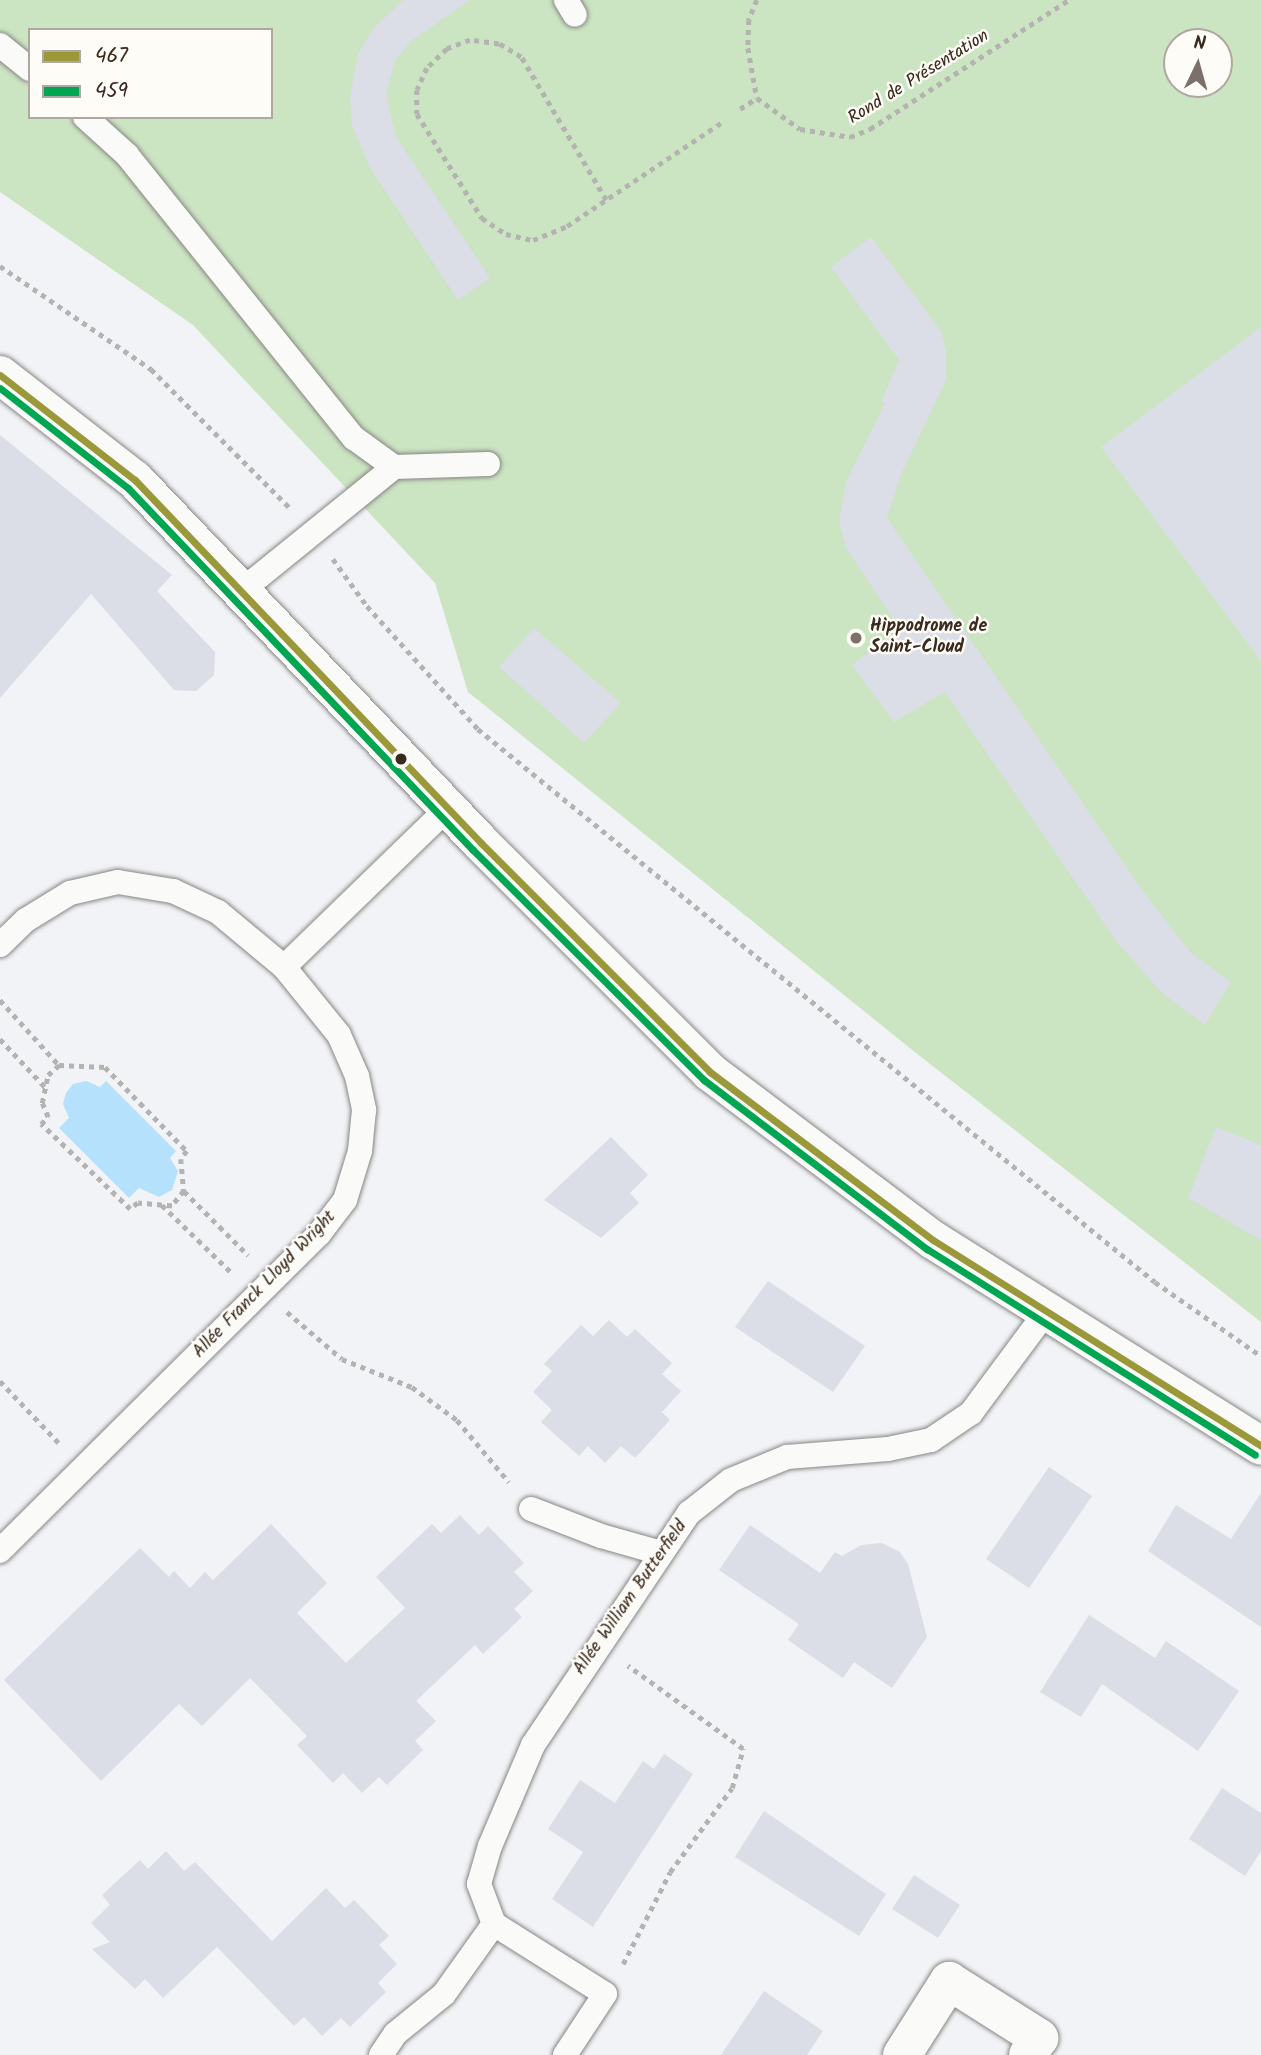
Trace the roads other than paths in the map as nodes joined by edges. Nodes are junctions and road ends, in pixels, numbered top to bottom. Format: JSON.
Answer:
{"nodes":[{"id":1,"x":0,"y":45,"type":"edge"},
{"id":2,"x":28,"y":67,"type":"edge"},
{"id":3,"x":87,"y":119,"type":"edge"},
{"id":4,"x":0,"y":375,"type":"edge"},
{"id":5,"x":488,"y":464,"type":"dead end"},
{"id":6,"x":394,"y":467,"type":"junction"},
{"id":7,"x":241,"y":591,"type":"junction"},
{"id":8,"x":448,"y":808,"type":"junction"},
{"id":9,"x":0,"y":945,"type":"edge"},
{"id":10,"x":284,"y":967,"type":"junction"},
{"id":11,"x":1046,"y":1312,"type":"junction"},
{"id":12,"x":1261,"y":1447,"type":"edge"},
{"id":13,"x":531,"y":1509,"type":"road end"},
{"id":14,"x":0,"y":1551,"type":"edge"},
{"id":15,"x":661,"y":1553,"type":"junction"},
{"id":16,"x":494,"y":1924,"type":"junction"},
{"id":17,"x":381,"y":2055,"type":"edge"},
{"id":18,"x":565,"y":2055,"type":"edge"},
{"id":19,"x":902,"y":2055,"type":"edge"},
{"id":20,"x":1028,"y":2055,"type":"edge"}],
"edges":[{"from":1,"to":2,"type":"lane"},
{"from":3,"to":6,"type":"lane"},
{"from":4,"to":7,"type":"main road"},
{"from":5,"to":6,"type":"lane"},
{"from":6,"to":7,"type":"lane"},
{"from":7,"to":8,"type":"main road"},
{"from":8,"to":10,"type":"lane"},
{"from":8,"to":11,"type":"main road"},
{"from":9,"to":10,"type":"lane","name":"Allée Franck Lloyd Wright"},
{"from":10,"to":14,"type":"lane","name":"Allée Franck Lloyd Wright"},
{"from":11,"to":12,"type":"main road"},
{"from":11,"to":15,"type":"lane","name":"Allée William Butterfield"},
{"from":13,"to":15,"type":"lane"},
{"from":15,"to":16,"type":"lane","name":"Allée William Butterfield"},
{"from":16,"to":17,"type":"lane"},
{"from":16,"to":18,"type":"lane"},
{"from":19,"to":20,"type":"main road"}]}
